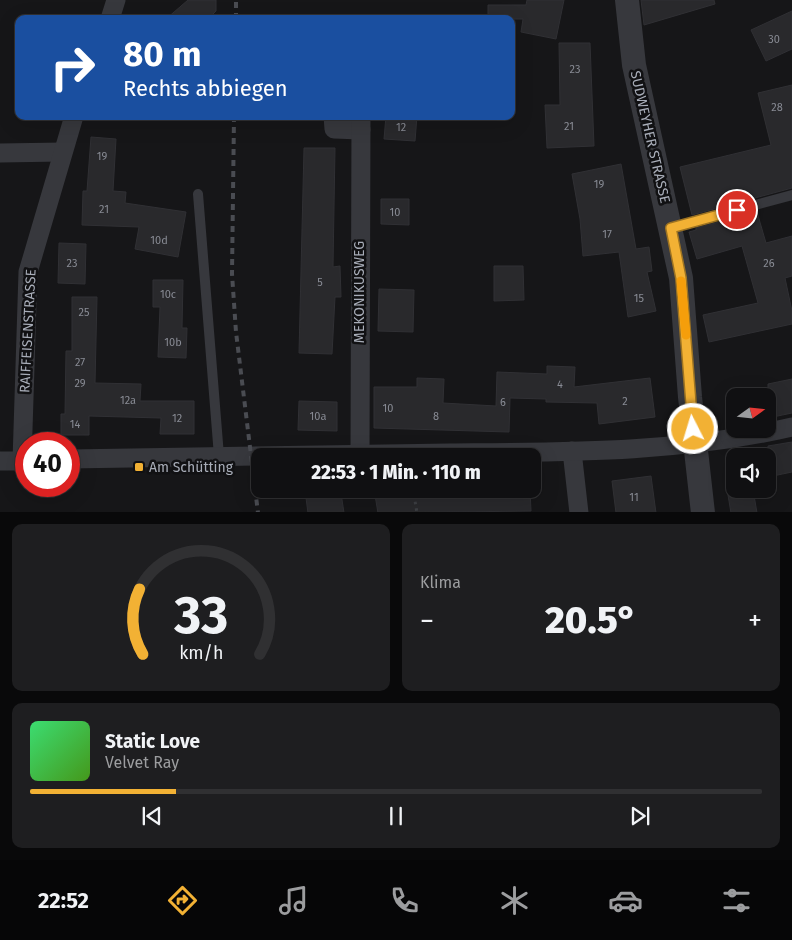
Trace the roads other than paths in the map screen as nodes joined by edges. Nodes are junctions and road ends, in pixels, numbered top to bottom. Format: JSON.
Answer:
{"nodes":[{"id":1,"x":116,"y":0,"type":"edge"},
{"id":2,"x":627,"y":0,"type":"edge"},
{"id":3,"x":111,"y":15,"type":"edge"},
{"id":4,"x":73,"y":120,"type":"edge"},
{"id":5,"x":333,"y":120,"type":"edge"},
{"id":6,"x":361,"y":123,"type":"edge"},
{"id":7,"x":62,"y":152,"type":"junction"},
{"id":8,"x":0,"y":153,"type":"edge"},
{"id":9,"x":198,"y":194,"type":"dead end"},
{"id":10,"x":792,"y":195,"type":"edge"},
{"id":11,"x":671,"y":228,"type":"junction"},
{"id":12,"x":792,"y":427,"type":"edge"},
{"id":13,"x":25,"y":432,"type":"edge"},
{"id":14,"x":695,"y":445,"type":"junction"},
{"id":15,"x":360,"y":448,"type":"edge"},
{"id":16,"x":541,"y":452,"type":"edge"},
{"id":17,"x":572,"y":452,"type":"junction"},
{"id":18,"x":219,"y":456,"type":"junction"},
{"id":19,"x":251,"y":456,"type":"edge"},
{"id":20,"x":80,"y":460,"type":"edge"},
{"id":21,"x":0,"y":461,"type":"edge"},
{"id":22,"x":15,"y":461,"type":"edge"},
{"id":23,"x":579,"y":512,"type":"edge"},
{"id":24,"x":703,"y":512,"type":"edge"}],
"edges":[{"from":1,"to":3,"type":"street"},
{"from":2,"to":11,"type":"street","name":"SUDWEYHER STRASSE"},
{"from":4,"to":7,"type":"street","name":"RAIFFEISENSTRASSE"},
{"from":5,"to":6,"type":"street","name":"MEKONIKUSWEG"},
{"from":6,"to":15,"type":"street","name":"MEKONIKUSWEG"},
{"from":7,"to":8,"type":"street"},
{"from":7,"to":13,"type":"street","name":"RAIFFEISENSTRASSE"},
{"from":9,"to":18,"type":"lane"},
{"from":10,"to":11,"type":"lane"},
{"from":11,"to":14,"type":"street","name":"SUDWEYHER STRASSE"},
{"from":12,"to":14,"type":"street"},
{"from":14,"to":17,"type":"street"},
{"from":14,"to":24,"type":"street","name":"SUDWEYHER STRASSE"},
{"from":16,"to":17,"type":"street"},
{"from":17,"to":23,"type":"street"},
{"from":18,"to":19,"type":"street"},
{"from":18,"to":20,"type":"street"},
{"from":21,"to":22,"type":"street"}]}
